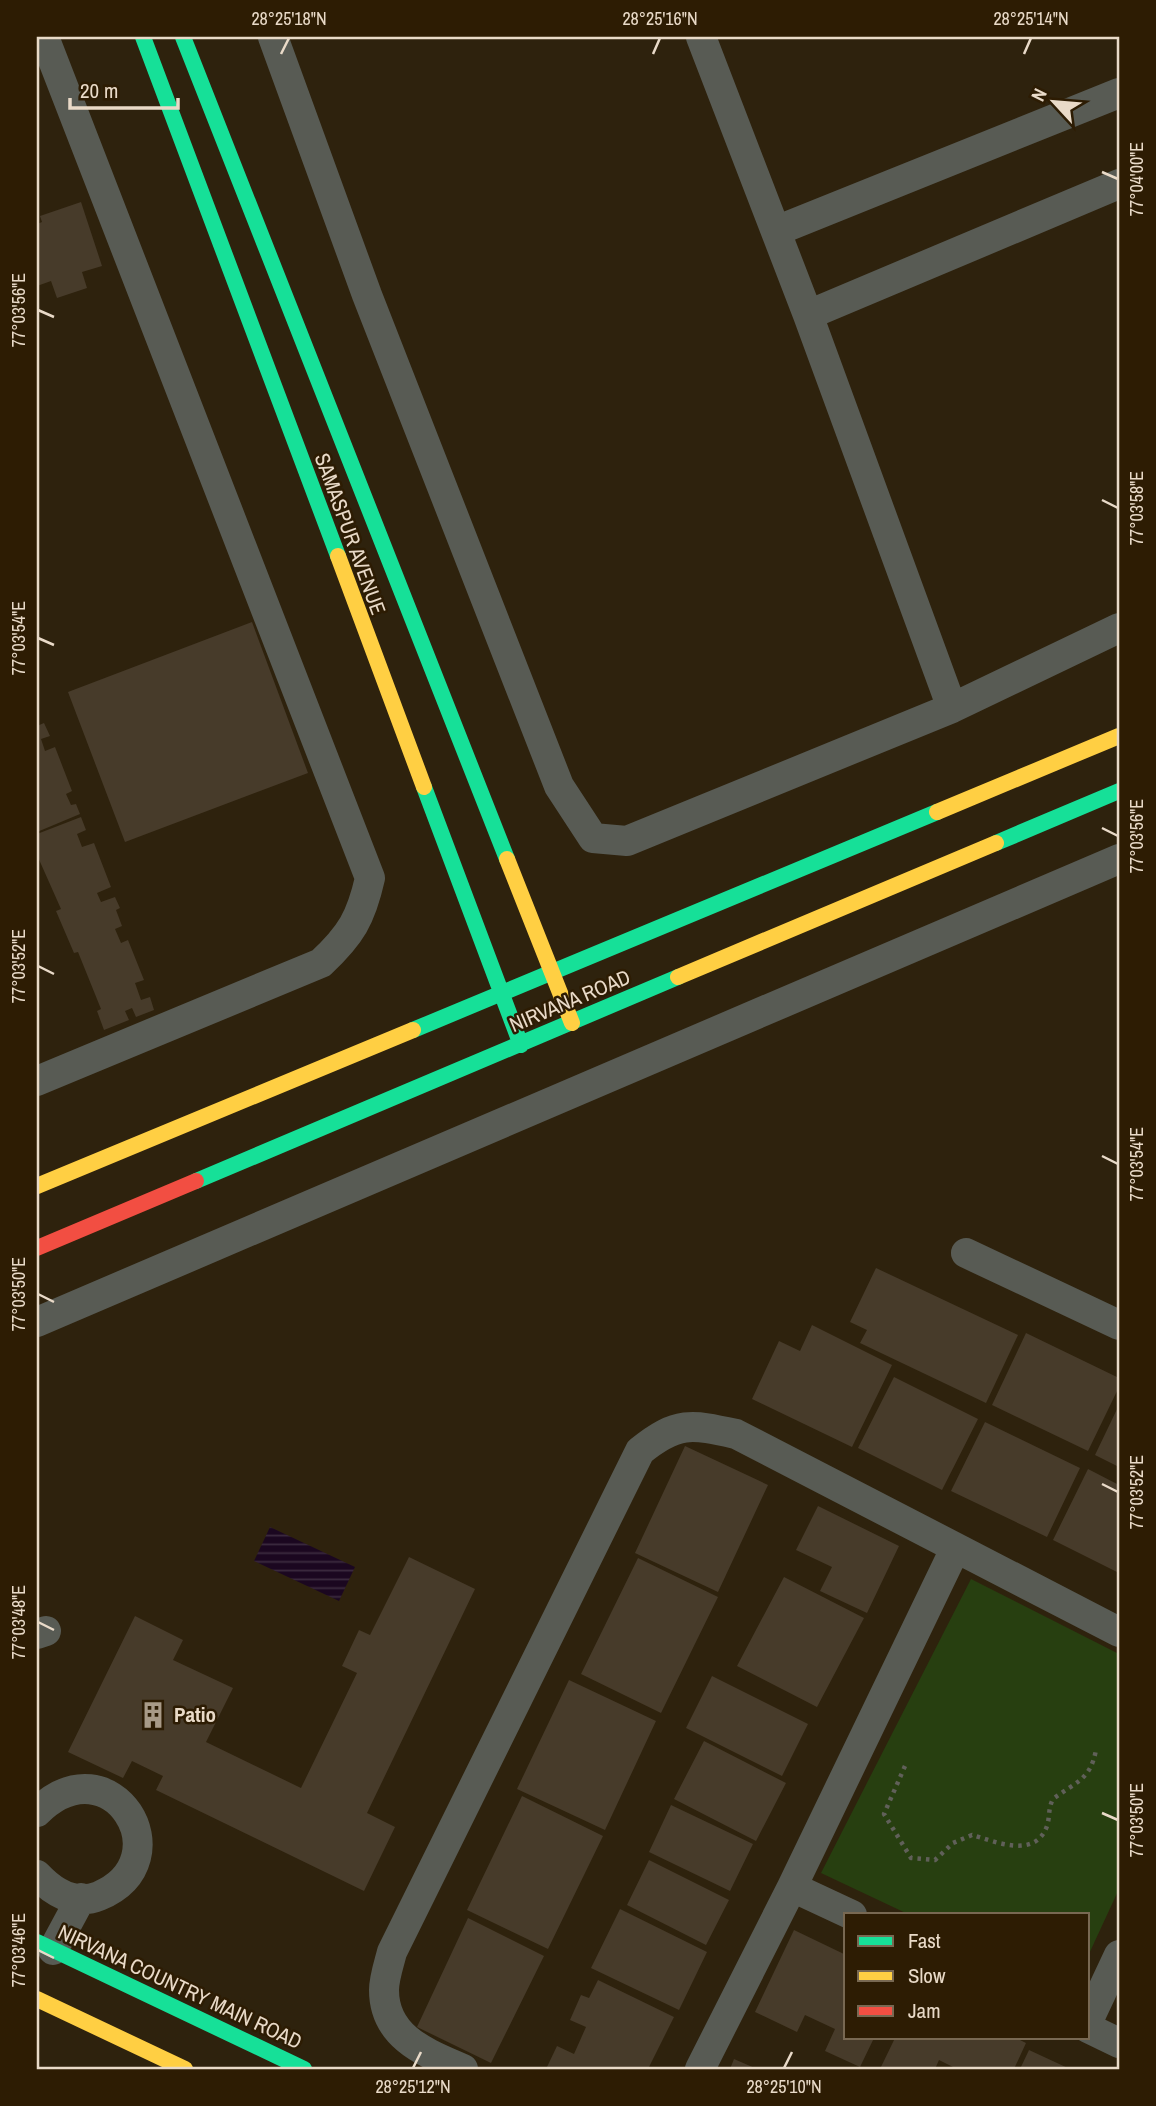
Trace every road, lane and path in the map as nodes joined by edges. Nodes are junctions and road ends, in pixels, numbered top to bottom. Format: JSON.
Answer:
{"nodes":[{"id":1,"x":44,"y":37,"type":"edge"},
{"id":2,"x":143,"y":37,"type":"edge"},
{"id":3,"x":273,"y":37,"type":"edge"},
{"id":4,"x":701,"y":37,"type":"edge"},
{"id":5,"x":170,"y":46,"type":"edge"},
{"id":6,"x":1119,"y":93,"type":"edge"},
{"id":7,"x":1119,"y":184,"type":"edge"},
{"id":8,"x":775,"y":231,"type":"junction"},
{"id":9,"x":808,"y":315,"type":"junction"},
{"id":10,"x":1119,"y":628,"type":"edge"},
{"id":11,"x":952,"y":708,"type":"junction"},
{"id":12,"x":1119,"y":736,"type":"edge"},
{"id":13,"x":1119,"y":791,"type":"edge"},
{"id":14,"x":1119,"y":859,"type":"edge"},
{"id":15,"x":549,"y":971,"type":"junction"},
{"id":16,"x":499,"y":995,"type":"junction"},
{"id":17,"x":572,"y":1023,"type":"junction"},
{"id":18,"x":521,"y":1045,"type":"junction"},
{"id":19,"x":37,"y":1081,"type":"edge"},
{"id":20,"x":37,"y":1186,"type":"edge"},
{"id":21,"x":37,"y":1248,"type":"edge"},
{"id":22,"x":966,"y":1253,"type":"dead end"},
{"id":23,"x":37,"y":1322,"type":"edge"},
{"id":24,"x":1119,"y":1325,"type":"edge"},
{"id":25,"x":955,"y":1549,"type":"junction"},
{"id":26,"x":1119,"y":1632,"type":"edge"},
{"id":27,"x":1096,"y":1750,"type":"dead end"},
{"id":28,"x":905,"y":1766,"type":"dead end"},
{"id":29,"x":37,"y":1812,"type":"edge"},
{"id":30,"x":40,"y":1887,"type":"edge"},
{"id":31,"x":792,"y":1887,"type":"junction"},
{"id":32,"x":81,"y":1898,"type":"junction"},
{"id":33,"x":848,"y":1913,"type":"edge"},
{"id":34,"x":45,"y":1946,"type":"edge"},
{"id":35,"x":1119,"y":1955,"type":"edge"},
{"id":36,"x":37,"y":1999,"type":"edge"},
{"id":37,"x":1090,"y":2017,"type":"edge"},
{"id":38,"x":1090,"y":2029,"type":"edge"},
{"id":39,"x":1119,"y":2043,"type":"edge"},
{"id":40,"x":185,"y":2069,"type":"edge"},
{"id":41,"x":304,"y":2069,"type":"edge"},
{"id":42,"x":463,"y":2069,"type":"edge"},
{"id":43,"x":700,"y":2069,"type":"edge"}],
"edges":[{"from":1,"to":19,"type":"street"},
{"from":2,"to":5,"type":"main road","name":"SAMASPUR AVENUE"},
{"from":3,"to":11,"type":"street"},
{"from":4,"to":8,"type":"street"},
{"from":5,"to":15,"type":"main road","name":"SAMASPUR AVENUE"},
{"from":5,"to":16,"type":"main road","name":"SAMASPUR AVENUE"},
{"from":6,"to":8,"type":"street"},
{"from":7,"to":9,"type":"street"},
{"from":8,"to":9,"type":"street"},
{"from":9,"to":11,"type":"street"},
{"from":10,"to":11,"type":"street"},
{"from":12,"to":15,"type":"main road","name":"NIRVANA ROAD"},
{"from":13,"to":17,"type":"main road","name":"NIRVANA ROAD"},
{"from":14,"to":23,"type":"street"},
{"from":15,"to":16,"type":"main road","name":"NIRVANA ROAD"},
{"from":15,"to":17,"type":"main road","name":"SAMASPUR AVENUE"},
{"from":16,"to":18,"type":"main road","name":"SAMASPUR AVENUE"},
{"from":16,"to":20,"type":"main road","name":"NIRVANA ROAD"},
{"from":17,"to":18,"type":"main road","name":"NIRVANA ROAD"},
{"from":18,"to":21,"type":"main road","name":"NIRVANA ROAD"},
{"from":22,"to":24,"type":"street"},
{"from":25,"to":26,"type":"street"},
{"from":25,"to":31,"type":"street"},
{"from":25,"to":42,"type":"street"},
{"from":27,"to":28,"type":"path"},
{"from":29,"to":32,"type":"street"},
{"from":30,"to":32,"type":"street"},
{"from":31,"to":33,"type":"street"},
{"from":31,"to":43,"type":"street"},
{"from":32,"to":34,"type":"street"},
{"from":34,"to":41,"type":"main road","name":"NIRVANA COUNTRY MAIN ROAD"},
{"from":35,"to":37,"type":"street"},
{"from":36,"to":40,"type":"main road"},
{"from":38,"to":39,"type":"street"}]}
